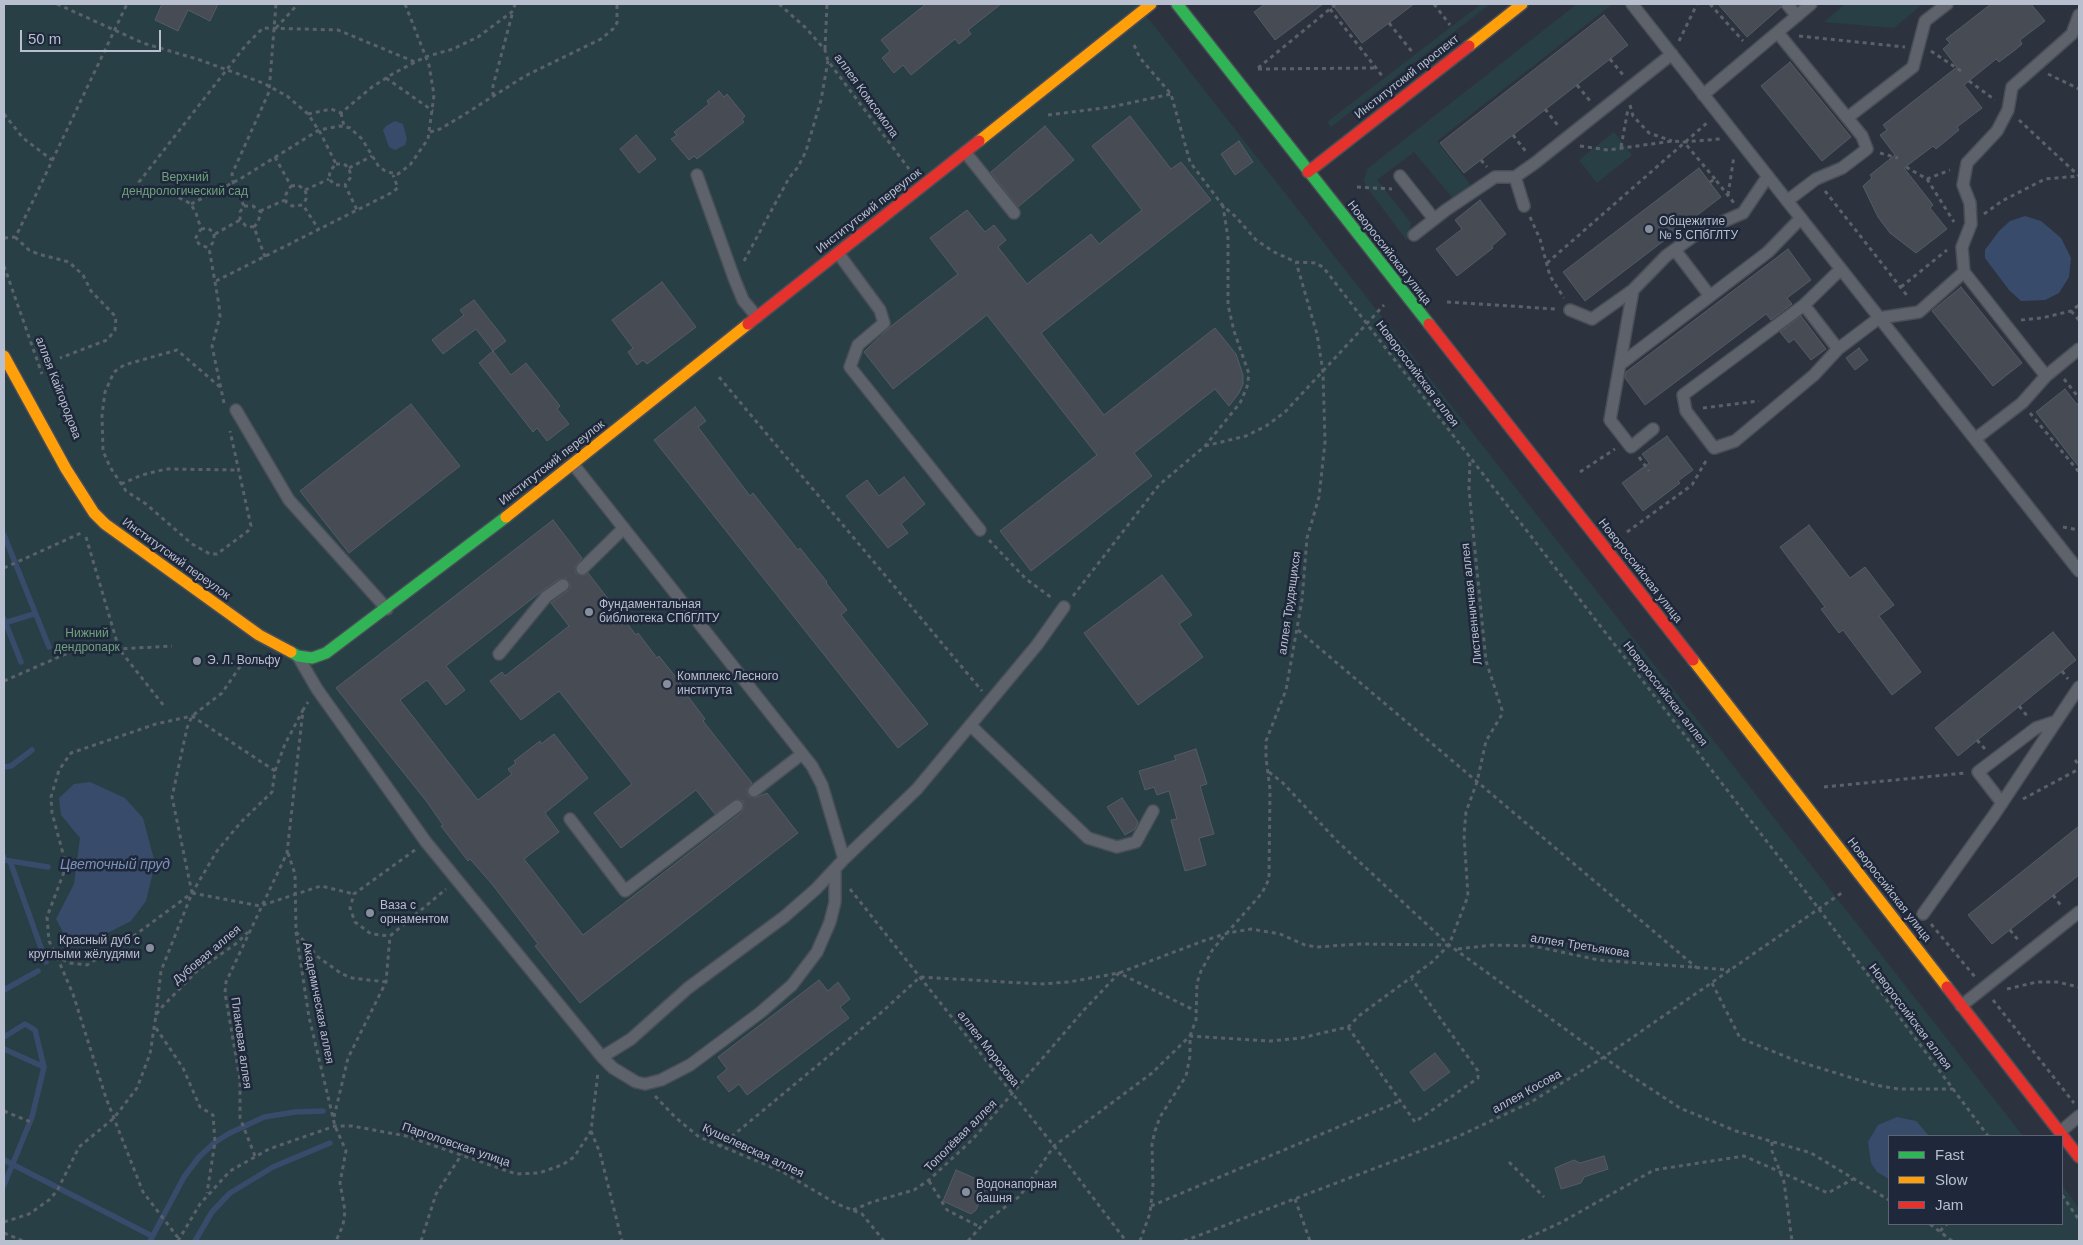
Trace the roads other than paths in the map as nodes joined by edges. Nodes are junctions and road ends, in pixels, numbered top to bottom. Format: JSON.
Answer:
{"nodes":[{"id":1,"x":1151,"y":4,"type":"edge"},
{"id":2,"x":1177,"y":4,"type":"edge"},
{"id":3,"x":1522,"y":4,"type":"edge"},
{"id":4,"x":1632,"y":4,"type":"edge"},
{"id":5,"x":1787,"y":4,"type":"edge"},
{"id":6,"x":1812,"y":4,"type":"edge"},
{"id":7,"x":1946,"y":4,"type":"edge"},
{"id":8,"x":2074,"y":4,"type":"edge"},
{"id":9,"x":2079,"y":11,"type":"edge"},
{"id":10,"x":2079,"y":15,"type":"edge"},
{"id":11,"x":1797,"y":16,"type":"junction"},
{"id":12,"x":1778,"y":33,"type":"junction"},
{"id":13,"x":1672,"y":54,"type":"junction"},
{"id":14,"x":1703,"y":94,"type":"junction"},
{"id":15,"x":1847,"y":118,"type":"junction"},
{"id":16,"x":965,"y":152,"type":"junction"},
{"id":17,"x":1308,"y":172,"type":"junction"},
{"id":18,"x":697,"y":175,"type":"dead end"},
{"id":19,"x":1400,"y":176,"type":"dead end"},
{"id":20,"x":1768,"y":176,"type":"junction"},
{"id":21,"x":1515,"y":177,"type":"junction"},
{"id":22,"x":1787,"y":201,"type":"junction"},
{"id":23,"x":1524,"y":206,"type":"road end"},
{"id":24,"x":1014,"y":213,"type":"dead end"},
{"id":25,"x":1800,"y":218,"type":"junction"},
{"id":26,"x":1434,"y":219,"type":"junction"},
{"id":27,"x":1414,"y":235,"type":"dead end"},
{"id":28,"x":1675,"y":250,"type":"junction"},
{"id":29,"x":838,"y":253,"type":"junction"},
{"id":30,"x":1841,"y":269,"type":"junction"},
{"id":31,"x":1964,"y":272,"type":"junction"},
{"id":32,"x":1633,"y":290,"type":"junction"},
{"id":33,"x":1710,"y":296,"type":"junction"},
{"id":34,"x":1804,"y":305,"type":"junction"},
{"id":35,"x":1570,"y":310,"type":"road end"},
{"id":36,"x":758,"y":318,"type":"junction"},
{"id":37,"x":1879,"y":318,"type":"junction"},
{"id":38,"x":1838,"y":349,"type":"junction"},
{"id":39,"x":2079,"y":349,"type":"edge"},
{"id":40,"x":4,"y":356,"type":"edge"},
{"id":41,"x":1622,"y":363,"type":"junction"},
{"id":42,"x":2046,"y":376,"type":"junction"},
{"id":43,"x":230,"y":409,"type":"road end"},
{"id":44,"x":1653,"y":429,"type":"dead end"},
{"id":45,"x":1975,"y":439,"type":"junction"},
{"id":46,"x":573,"y":464,"type":"junction"},
{"id":47,"x":624,"y":528,"type":"junction"},
{"id":48,"x":980,"y":530,"type":"road end"},
{"id":49,"x":582,"y":569,"type":"dead end"},
{"id":50,"x":2079,"y":572,"type":"edge"},
{"id":51,"x":562,"y":585,"type":"dead end"},
{"id":52,"x":1064,"y":607,"type":"road end"},
{"id":53,"x":387,"y":609,"type":"junction"},
{"id":54,"x":499,"y":654,"type":"dead end"},
{"id":55,"x":298,"y":656,"type":"junction"},
{"id":56,"x":2079,"y":687,"type":"edge"},
{"id":57,"x":2054,"y":722,"type":"junction"},
{"id":58,"x":970,"y":725,"type":"junction"},
{"id":59,"x":802,"y":754,"type":"junction"},
{"id":60,"x":754,"y":791,"type":"dead end"},
{"id":61,"x":2002,"y":803,"type":"junction"},
{"id":62,"x":737,"y":806,"type":"dead end"},
{"id":63,"x":1152,"y":811,"type":"dead end"},
{"id":64,"x":570,"y":819,"type":"dead end"},
{"id":65,"x":844,"y":859,"type":"junction"},
{"id":66,"x":835,"y":869,"type":"junction"},
{"id":67,"x":2079,"y":912,"type":"edge"},
{"id":68,"x":1923,"y":914,"type":"road end"},
{"id":69,"x":1961,"y":1006,"type":"junction"},
{"id":70,"x":602,"y":1057,"type":"junction"},
{"id":71,"x":2079,"y":1116,"type":"edge"},
{"id":72,"x":2060,"y":1132,"type":"junction"},
{"id":73,"x":2062,"y":1135,"type":"edge"},
{"id":74,"x":2063,"y":1136,"type":"edge"},
{"id":75,"x":2079,"y":1157,"type":"edge"}],
"edges":[{"from":1,"to":16,"type":"street","name":"Институтский переулок"},
{"from":2,"to":17,"type":"street","name":"Новороссийская улица"},
{"from":3,"to":17,"type":"street","name":"Институтский проспект"},
{"from":4,"to":13,"type":"lane"},
{"from":5,"to":11,"type":"lane"},
{"from":6,"to":11,"type":"lane"},
{"from":7,"to":15,"type":"lane"},
{"from":8,"to":9,"type":"lane"},
{"from":10,"to":31,"type":"lane"},
{"from":11,"to":12,"type":"lane"},
{"from":12,"to":14,"type":"lane"},
{"from":12,"to":15,"type":"lane"},
{"from":13,"to":14,"type":"lane"},
{"from":13,"to":21,"type":"lane"},
{"from":14,"to":20,"type":"lane"},
{"from":15,"to":22,"type":"lane"},
{"from":16,"to":24,"type":"lane"},
{"from":16,"to":29,"type":"street","name":"Институтский переулок"},
{"from":17,"to":69,"type":"street","name":"Новороссийская улица"},
{"from":18,"to":36,"type":"lane"},
{"from":19,"to":26,"type":"lane"},
{"from":20,"to":22,"type":"lane"},
{"from":20,"to":28,"type":"lane"},
{"from":21,"to":23,"type":"lane"},
{"from":21,"to":26,"type":"lane"},
{"from":22,"to":25,"type":"lane"},
{"from":25,"to":30,"type":"lane"},
{"from":25,"to":33,"type":"lane"},
{"from":26,"to":27,"type":"lane"},
{"from":28,"to":32,"type":"lane"},
{"from":28,"to":33,"type":"lane"},
{"from":29,"to":36,"type":"street","name":"Институтский переулок"},
{"from":29,"to":48,"type":"lane"},
{"from":30,"to":34,"type":"lane"},
{"from":30,"to":37,"type":"lane"},
{"from":31,"to":37,"type":"lane"},
{"from":31,"to":42,"type":"lane"},
{"from":32,"to":35,"type":"lane"},
{"from":32,"to":41,"type":"lane"},
{"from":33,"to":41,"type":"lane"},
{"from":34,"to":38,"type":"lane"},
{"from":34,"to":38,"type":"lane"},
{"from":36,"to":46,"type":"street","name":"Институтский переулок"},
{"from":37,"to":38,"type":"lane"},
{"from":37,"to":45,"type":"lane"},
{"from":39,"to":42,"type":"lane"},
{"from":40,"to":55,"type":"street","name":"Институтский переулок"},
{"from":41,"to":44,"type":"lane"},
{"from":42,"to":45,"type":"lane"},
{"from":43,"to":53,"type":"lane"},
{"from":45,"to":50,"type":"lane"},
{"from":46,"to":47,"type":"lane"},
{"from":46,"to":53,"type":"street","name":"Институтский переулок"},
{"from":47,"to":49,"type":"lane"},
{"from":47,"to":59,"type":"lane"},
{"from":51,"to":54,"type":"lane"},
{"from":52,"to":58,"type":"lane"},
{"from":53,"to":55,"type":"street","name":"Институтский переулок"},
{"from":55,"to":70,"type":"lane"},
{"from":56,"to":57,"type":"lane"},
{"from":57,"to":61,"type":"lane"},
{"from":57,"to":61,"type":"lane"},
{"from":58,"to":63,"type":"lane"},
{"from":58,"to":65,"type":"lane"},
{"from":59,"to":60,"type":"lane"},
{"from":59,"to":65,"type":"lane"},
{"from":61,"to":68,"type":"lane"},
{"from":62,"to":64,"type":"lane"},
{"from":65,"to":66,"type":"lane"},
{"from":66,"to":70,"type":"lane"},
{"from":66,"to":70,"type":"lane"},
{"from":67,"to":69,"type":"lane"},
{"from":69,"to":72,"type":"street","name":"Новороссийская улица"},
{"from":71,"to":72,"type":"lane"},
{"from":72,"to":73,"type":"street","name":"Новороссийская улица"},
{"from":74,"to":75,"type":"street","name":"Новороссийская улица"}]}
